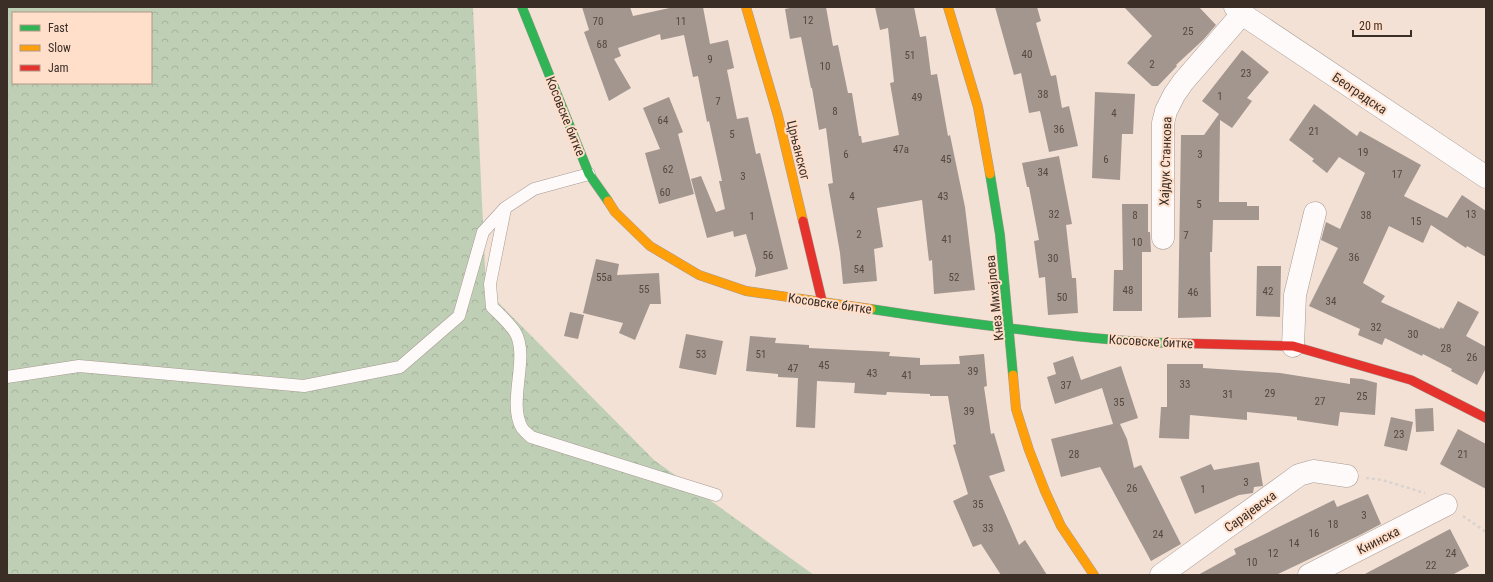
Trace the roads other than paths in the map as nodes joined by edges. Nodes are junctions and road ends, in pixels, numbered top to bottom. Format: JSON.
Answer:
{"nodes":[{"id":1,"x":522,"y":7,"type":"edge"},
{"id":2,"x":746,"y":7,"type":"edge"},
{"id":3,"x":948,"y":7,"type":"edge"},
{"id":4,"x":1238,"y":11,"type":"edge"},
{"id":5,"x":589,"y":174,"type":"junction"},
{"id":6,"x":1486,"y":177,"type":"edge"},
{"id":7,"x":505,"y":208,"type":"junction"},
{"id":8,"x":1315,"y":213,"type":"dead end"},
{"id":9,"x":1163,"y":238,"type":"dead end"},
{"id":10,"x":822,"y":301,"type":"junction"},
{"id":11,"x":1010,"y":328,"type":"junction"},
{"id":12,"x":1293,"y":346,"type":"junction"},
{"id":13,"x":7,"y":377,"type":"edge"},
{"id":14,"x":1486,"y":418,"type":"edge"},
{"id":15,"x":1348,"y":476,"type":"dead end"},
{"id":16,"x":716,"y":495,"type":"dead end"},
{"id":17,"x":1446,"y":505,"type":"dead end"},
{"id":18,"x":1094,"y":575,"type":"edge"},
{"id":19,"x":1161,"y":575,"type":"edge"},
{"id":20,"x":1309,"y":575,"type":"edge"}],
"edges":[{"from":1,"to":5,"type":"street","name":"Косовске битке"},
{"from":2,"to":10,"type":"street","name":"Црњанског"},
{"from":3,"to":11,"type":"street","name":"Кнез Михајлова"},
{"from":4,"to":6,"type":"street","name":"Београдска"},
{"from":4,"to":9,"type":"street","name":"Хајдук Станкова"},
{"from":5,"to":7,"type":"lane"},
{"from":5,"to":10,"type":"street","name":"Косовске битке"},
{"from":7,"to":13,"type":"lane"},
{"from":7,"to":16,"type":"lane"},
{"from":8,"to":12,"type":"street"},
{"from":10,"to":11,"type":"street","name":"Косовске битке"},
{"from":11,"to":12,"type":"street","name":"Косовске битке"},
{"from":11,"to":18,"type":"street","name":"Кнез Михајлова"},
{"from":12,"to":14,"type":"street","name":"Косовске битке"},
{"from":15,"to":19,"type":"street","name":"Сарајевска"},
{"from":17,"to":20,"type":"street","name":"Книнска"}]}
